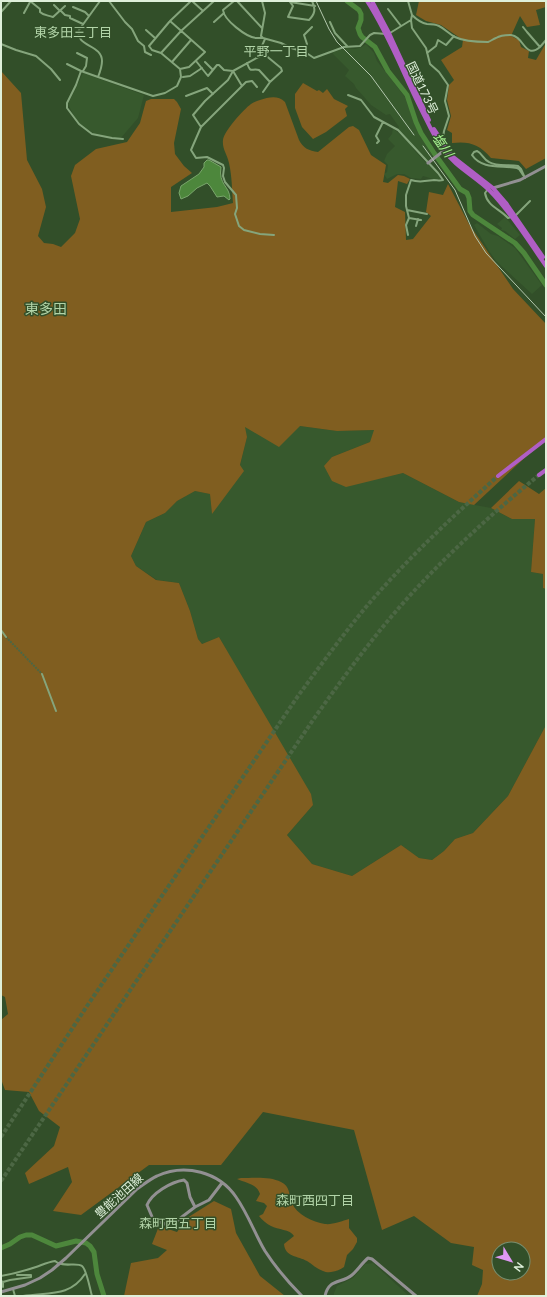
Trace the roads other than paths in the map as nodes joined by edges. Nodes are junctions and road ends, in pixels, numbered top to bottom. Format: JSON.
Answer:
{"nodes":[{"id":1,"x":11,"y":1,"type":"edge"},
{"id":2,"x":30,"y":1,"type":"edge"},
{"id":3,"x":100,"y":1,"type":"edge"},
{"id":4,"x":109,"y":1,"type":"edge"},
{"id":5,"x":191,"y":1,"type":"edge"},
{"id":6,"x":214,"y":1,"type":"edge"},
{"id":7,"x":234,"y":1,"type":"edge"},
{"id":8,"x":237,"y":1,"type":"edge"},
{"id":9,"x":262,"y":1,"type":"edge"},
{"id":10,"x":312,"y":1,"type":"edge"},
{"id":11,"x":367,"y":1,"type":"edge"},
{"id":12,"x":372,"y":1,"type":"edge"},
{"id":13,"x":408,"y":1,"type":"edge"},
{"id":14,"x":54,"y":5,"type":"dead end"},
{"id":15,"x":65,"y":6,"type":"dead end"},
{"id":16,"x":315,"y":6,"type":"junction"},
{"id":17,"x":73,"y":7,"type":"dead end"},
{"id":18,"x":388,"y":9,"type":"dead end"},
{"id":19,"x":202,"y":10,"type":"junction"},
{"id":20,"x":61,"y":11,"type":"junction"},
{"id":21,"x":1,"y":12,"type":"edge"},
{"id":22,"x":24,"y":13,"type":"dead end"},
{"id":23,"x":224,"y":13,"type":"junction"},
{"id":24,"x":412,"y":14,"type":"junction"},
{"id":25,"x":89,"y":16,"type":"junction"},
{"id":26,"x":411,"y":20,"type":"junction"},
{"id":27,"x":170,"y":22,"type":"junction"},
{"id":28,"x":214,"y":22,"type":"dead end"},
{"id":29,"x":330,"y":22,"type":"dead end"},
{"id":30,"x":83,"y":24,"type":"junction"},
{"id":31,"x":1,"y":25,"type":"edge"},
{"id":32,"x":401,"y":26,"type":"junction"},
{"id":33,"x":312,"y":27,"type":"dead end"},
{"id":34,"x":524,"y":27,"type":"dead end"},
{"id":35,"x":1,"y":28,"type":"edge"},
{"id":36,"x":262,"y":29,"type":"junction"},
{"id":37,"x":146,"y":30,"type":"dead end"},
{"id":38,"x":181,"y":31,"type":"junction"},
{"id":39,"x":387,"y":34,"type":"junction"},
{"id":40,"x":454,"y":36,"type":"junction"},
{"id":41,"x":155,"y":38,"type":"junction"},
{"id":42,"x":264,"y":38,"type":"junction"},
{"id":43,"x":191,"y":40,"type":"junction"},
{"id":44,"x":546,"y":40,"type":"edge"},
{"id":45,"x":1,"y":44,"type":"edge"},
{"id":46,"x":347,"y":46,"type":"junction"},
{"id":47,"x":540,"y":47,"type":"junction"},
{"id":48,"x":305,"y":52,"type":"junction"},
{"id":49,"x":161,"y":53,"type":"junction"},
{"id":50,"x":427,"y":53,"type":"junction"},
{"id":51,"x":77,"y":54,"type":"dead end"},
{"id":52,"x":264,"y":54,"type":"junction"},
{"id":53,"x":151,"y":55,"type":"dead end"},
{"id":54,"x":196,"y":61,"type":"junction"},
{"id":55,"x":172,"y":62,"type":"junction"},
{"id":56,"x":205,"y":62,"type":"dead end"},
{"id":57,"x":246,"y":63,"type":"junction"},
{"id":58,"x":67,"y":64,"type":"dead end"},
{"id":59,"x":202,"y":68,"type":"junction"},
{"id":60,"x":180,"y":69,"type":"junction"},
{"id":61,"x":213,"y":70,"type":"junction"},
{"id":62,"x":82,"y":71,"type":"junction"},
{"id":63,"x":233,"y":71,"type":"junction"},
{"id":64,"x":98,"y":77,"type":"junction"},
{"id":65,"x":182,"y":77,"type":"dead end"},
{"id":66,"x":60,"y":80,"type":"dead end"},
{"id":67,"x":270,"y":82,"type":"junction"},
{"id":68,"x":242,"y":86,"type":"junction"},
{"id":69,"x":257,"y":86,"type":"dead end"},
{"id":70,"x":263,"y":92,"type":"dead end"},
{"id":71,"x":213,"y":94,"type":"junction"},
{"id":72,"x":348,"y":95,"type":"dead end"},
{"id":73,"x":186,"y":96,"type":"dead end"},
{"id":74,"x":383,"y":122,"type":"junction"},
{"id":75,"x":201,"y":127,"type":"junction"},
{"id":76,"x":123,"y":138,"type":"dead end"},
{"id":77,"x":439,"y":141,"type":"junction"},
{"id":78,"x":377,"y":143,"type":"dead end"},
{"id":79,"x":445,"y":150,"type":"junction"},
{"id":80,"x":428,"y":162,"type":"junction"},
{"id":81,"x":546,"y":166,"type":"edge"},
{"id":82,"x":525,"y":178,"type":"junction"},
{"id":83,"x":490,"y":189,"type":"junction"},
{"id":84,"x":530,"y":201,"type":"dead end"},
{"id":85,"x":406,"y":210,"type":"junction"},
{"id":86,"x":427,"y":214,"type":"dead end"},
{"id":87,"x":513,"y":217,"type":"junction"},
{"id":88,"x":409,"y":218,"type":"junction"},
{"id":89,"x":416,"y":226,"type":"dead end"},
{"id":90,"x":274,"y":235,"type":"dead end"},
{"id":91,"x":408,"y":235,"type":"dead end"},
{"id":92,"x":546,"y":262,"type":"edge"},
{"id":93,"x":546,"y":266,"type":"edge"},
{"id":94,"x":546,"y":439,"type":"edge"},
{"id":95,"x":546,"y":470,"type":"edge"},
{"id":96,"x":539,"y":475,"type":"tunnel mouth"},
{"id":97,"x":498,"y":476,"type":"tunnel mouth"},
{"id":98,"x":1,"y":630,"type":"edge"},
{"id":99,"x":6,"y":637,"type":"tunnel mouth"},
{"id":100,"x":42,"y":674,"type":"tunnel mouth"},
{"id":101,"x":56,"y":711,"type":"dead end"},
{"id":102,"x":222,"y":1183,"type":"junction"},
{"id":103,"x":195,"y":1207,"type":"junction"},
{"id":104,"x":14,"y":1274,"type":"junction"},
{"id":105,"x":86,"y":1274,"type":"junction"},
{"id":106,"x":1,"y":1276,"type":"edge"},
{"id":107,"x":2,"y":1282,"type":"edge"},
{"id":108,"x":3,"y":1287,"type":"dead end"},
{"id":109,"x":13,"y":1289,"type":"junction"},
{"id":110,"x":1,"y":1292,"type":"edge"},
{"id":111,"x":15,"y":1296,"type":"edge"},
{"id":112,"x":23,"y":1296,"type":"edge"},
{"id":113,"x":92,"y":1296,"type":"edge"},
{"id":114,"x":302,"y":1296,"type":"edge"},
{"id":115,"x":325,"y":1296,"type":"edge"},
{"id":116,"x":416,"y":1296,"type":"edge"}],
"edges":[{"from":1,"to":21,"type":"street"},
{"from":2,"to":20,"type":"street"},
{"from":2,"to":22,"type":"street"},
{"from":3,"to":25,"type":"street"},
{"from":4,"to":53,"type":"street"},
{"from":5,"to":19,"type":"street"},
{"from":5,"to":27,"type":"street"},
{"from":6,"to":19,"type":"street"},
{"from":7,"to":23,"type":"street"},
{"from":8,"to":36,"type":"street"},
{"from":9,"to":36,"type":"street"},
{"from":10,"to":16,"type":"street"},
{"from":11,"to":39,"type":"highway","name":"国道173号"},
{"from":12,"to":39,"type":"highway","name":"国道173号"},
{"from":13,"to":24,"type":"street"},
{"from":14,"to":20,"type":"street"},
{"from":15,"to":20,"type":"street"},
{"from":16,"to":16,"type":"street"},
{"from":17,"to":25,"type":"street"},
{"from":18,"to":32,"type":"street"},
{"from":19,"to":38,"type":"street"},
{"from":20,"to":30,"type":"street"},
{"from":23,"to":28,"type":"street"},
{"from":23,"to":42,"type":"street"},
{"from":24,"to":26,"type":"street"},
{"from":24,"to":40,"type":"street"},
{"from":25,"to":30,"type":"street"},
{"from":26,"to":32,"type":"street"},
{"from":26,"to":50,"type":"street"},
{"from":27,"to":38,"type":"street"},
{"from":27,"to":41,"type":"street"},
{"from":29,"to":46,"type":"street"},
{"from":30,"to":64,"type":"street"},
{"from":31,"to":35,"type":"street"},
{"from":32,"to":39,"type":"street"},
{"from":33,"to":48,"type":"street"},
{"from":34,"to":47,"type":"street"},
{"from":36,"to":42,"type":"street"},
{"from":37,"to":41,"type":"street"},
{"from":38,"to":43,"type":"street"},
{"from":38,"to":49,"type":"street"},
{"from":39,"to":46,"type":"street"},
{"from":39,"to":77,"type":"highway","name":"国道173号"},
{"from":40,"to":47,"type":"street"},
{"from":40,"to":50,"type":"street"},
{"from":41,"to":49,"type":"street"},
{"from":42,"to":48,"type":"street"},
{"from":42,"to":52,"type":"street"},
{"from":43,"to":54,"type":"street"},
{"from":43,"to":55,"type":"street"},
{"from":44,"to":47,"type":"street"},
{"from":45,"to":66,"type":"street"},
{"from":46,"to":48,"type":"street"},
{"from":49,"to":55,"type":"street"},
{"from":50,"to":77,"type":"street"},
{"from":51,"to":62,"type":"street"},
{"from":52,"to":57,"type":"street"},
{"from":52,"to":67,"type":"street"},
{"from":54,"to":59,"type":"street"},
{"from":54,"to":60,"type":"street"},
{"from":55,"to":60,"type":"street"},
{"from":56,"to":61,"type":"street"},
{"from":57,"to":63,"type":"street"},
{"from":57,"to":67,"type":"street"},
{"from":58,"to":62,"type":"street"},
{"from":59,"to":61,"type":"street"},
{"from":59,"to":65,"type":"street"},
{"from":60,"to":64,"type":"street"},
{"from":61,"to":63,"type":"street"},
{"from":62,"to":64,"type":"street"},
{"from":62,"to":76,"type":"street"},
{"from":63,"to":68,"type":"street"},
{"from":63,"to":71,"type":"street"},
{"from":67,"to":70,"type":"street"},
{"from":68,"to":69,"type":"street"},
{"from":68,"to":75,"type":"street"},
{"from":71,"to":73,"type":"street"},
{"from":71,"to":75,"type":"street"},
{"from":72,"to":74,"type":"street"},
{"from":74,"to":78,"type":"street"},
{"from":74,"to":80,"type":"street"},
{"from":75,"to":90,"type":"street"},
{"from":77,"to":79,"type":"highway","name":"国道173号"},
{"from":79,"to":80,"type":"main road"},
{"from":79,"to":83,"type":"highway","name":"国道173号"},
{"from":80,"to":85,"type":"street"},
{"from":81,"to":82,"type":"main road"},
{"from":82,"to":82,"type":"street"},
{"from":82,"to":83,"type":"main road"},
{"from":83,"to":87,"type":"highway","name":"国道173号"},
{"from":83,"to":87,"type":"street"},
{"from":84,"to":87,"type":"street"},
{"from":85,"to":86,"type":"street"},
{"from":85,"to":88,"type":"street"},
{"from":87,"to":92,"type":"highway","name":"国道173号"},
{"from":87,"to":93,"type":"highway","name":"国道173号"},
{"from":88,"to":89,"type":"street"},
{"from":88,"to":91,"type":"street"},
{"from":94,"to":97,"type":"highway"},
{"from":95,"to":96,"type":"highway"},
{"from":98,"to":99,"type":"street"},
{"from":100,"to":101,"type":"street"},
{"from":102,"to":103,"type":"main road"},
{"from":102,"to":109,"type":"main road","name":"豊能池田線"},
{"from":102,"to":114,"type":"main road","name":"豊能池田線"},
{"from":103,"to":103,"type":"main road"},
{"from":104,"to":105,"type":"street"},
{"from":104,"to":106,"type":"street"},
{"from":104,"to":107,"type":"street"},
{"from":105,"to":112,"type":"street"},
{"from":105,"to":113,"type":"street"},
{"from":107,"to":108,"type":"street"},
{"from":109,"to":110,"type":"main road","name":"豊能池田線"},
{"from":109,"to":111,"type":"street"},
{"from":115,"to":116,"type":"main road"}]}
